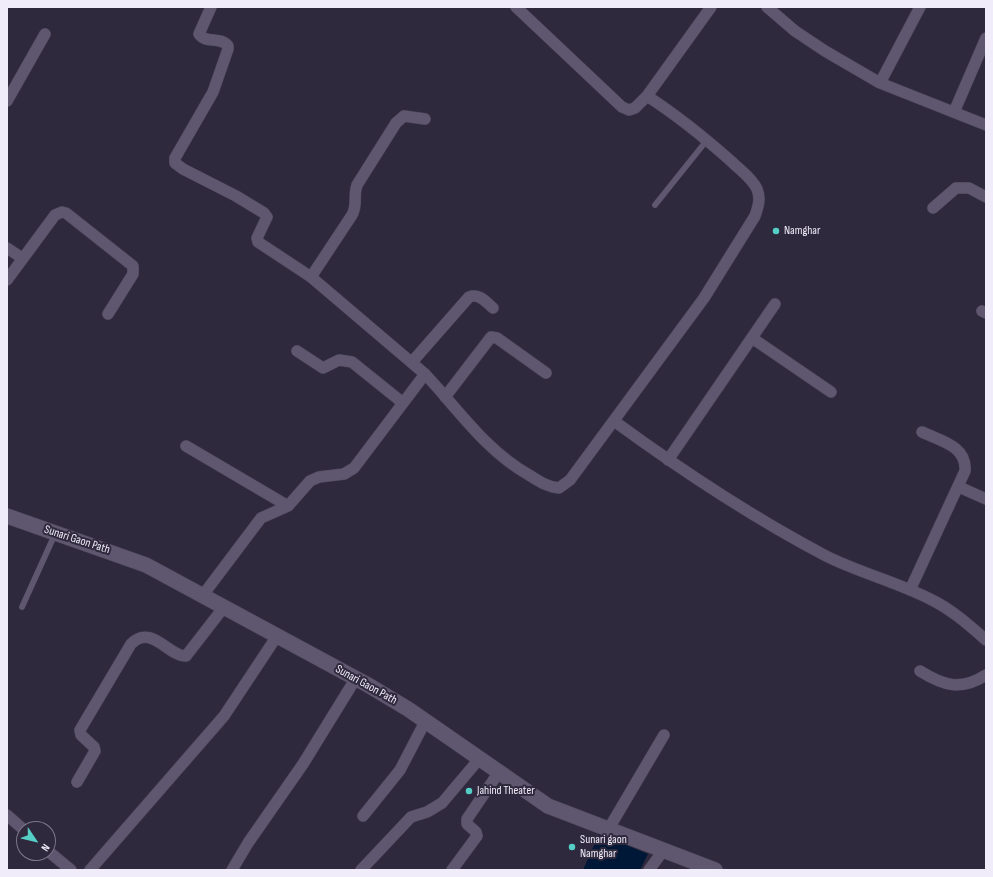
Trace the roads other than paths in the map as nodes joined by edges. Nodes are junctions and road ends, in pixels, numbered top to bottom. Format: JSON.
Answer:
{"nodes":[{"id":1,"x":211,"y":7,"type":"edge"},
{"id":2,"x":516,"y":7,"type":"edge"},
{"id":3,"x":711,"y":7,"type":"edge"},
{"id":4,"x":767,"y":7,"type":"edge"},
{"id":5,"x":920,"y":7,"type":"edge"},
{"id":6,"x":45,"y":34,"type":"dead end"},
{"id":7,"x":986,"y":38,"type":"edge"},
{"id":8,"x":880,"y":83,"type":"junction"},
{"id":9,"x":8,"y":96,"type":"edge"},
{"id":10,"x":647,"y":96,"type":"junction"},
{"id":11,"x":954,"y":112,"type":"junction"},
{"id":12,"x":425,"y":119,"type":"dead end"},
{"id":13,"x":986,"y":125,"type":"edge"},
{"id":14,"x":707,"y":140,"type":"junction"},
{"id":15,"x":986,"y":197,"type":"edge"},
{"id":16,"x":655,"y":205,"type":"dead end"},
{"id":17,"x":934,"y":208,"type":"dead end"},
{"id":18,"x":7,"y":248,"type":"edge"},
{"id":19,"x":22,"y":258,"type":"junction"},
{"id":20,"x":310,"y":277,"type":"junction"},
{"id":21,"x":7,"y":280,"type":"edge"},
{"id":22,"x":775,"y":304,"type":"dead end"},
{"id":23,"x":493,"y":308,"type":"dead end"},
{"id":24,"x":108,"y":314,"type":"dead end"},
{"id":25,"x":752,"y":338,"type":"junction"},
{"id":26,"x":297,"y":351,"type":"dead end"},
{"id":27,"x":412,"y":362,"type":"junction"},
{"id":28,"x":546,"y":373,"type":"dead end"},
{"id":29,"x":424,"y":374,"type":"junction"},
{"id":30,"x":831,"y":392,"type":"dead end"},
{"id":31,"x":445,"y":397,"type":"junction"},
{"id":32,"x":403,"y":403,"type":"junction"},
{"id":33,"x":614,"y":421,"type":"junction"},
{"id":34,"x":922,"y":432,"type":"dead end"},
{"id":35,"x":186,"y":446,"type":"dead end"},
{"id":36,"x":668,"y":460,"type":"junction"},
{"id":37,"x":959,"y":487,"type":"junction"},
{"id":38,"x":986,"y":499,"type":"edge"},
{"id":39,"x":288,"y":506,"type":"junction"},
{"id":40,"x":7,"y":516,"type":"edge"},
{"id":41,"x":55,"y":534,"type":"junction"},
{"id":42,"x":910,"y":590,"type":"junction"},
{"id":43,"x":203,"y":595,"type":"junction"},
{"id":44,"x":22,"y":607,"type":"dead end"},
{"id":45,"x":224,"y":607,"type":"junction"},
{"id":46,"x":277,"y":636,"type":"junction"},
{"id":47,"x":986,"y":640,"type":"edge"},
{"id":48,"x":920,"y":671,"type":"dead end"},
{"id":49,"x":986,"y":674,"type":"edge"},
{"id":50,"x":356,"y":678,"type":"junction"},
{"id":51,"x":426,"y":720,"type":"junction"},
{"id":52,"x":664,"y":735,"type":"dead end"},
{"id":53,"x":480,"y":758,"type":"junction"},
{"id":54,"x":499,"y":772,"type":"junction"},
{"id":55,"x":77,"y":782,"type":"dead end"},
{"id":56,"x":7,"y":815,"type":"edge"},
{"id":57,"x":363,"y":816,"type":"dead end"},
{"id":58,"x":16,"y":823,"type":"edge"},
{"id":59,"x":608,"y":830,"type":"junction"},
{"id":60,"x":663,"y":851,"type":"junction"},
{"id":61,"x":56,"y":857,"type":"edge"},
{"id":62,"x":71,"y":870,"type":"edge"},
{"id":63,"x":90,"y":870,"type":"edge"},
{"id":64,"x":232,"y":870,"type":"edge"},
{"id":65,"x":361,"y":870,"type":"edge"},
{"id":66,"x":452,"y":870,"type":"edge"},
{"id":67,"x":649,"y":870,"type":"edge"},
{"id":68,"x":716,"y":870,"type":"edge"}],
"edges":[{"from":1,"to":20,"type":"street"},
{"from":2,"to":10,"type":"street"},
{"from":3,"to":10,"type":"street"},
{"from":4,"to":8,"type":"street"},
{"from":5,"to":8,"type":"street"},
{"from":6,"to":9,"type":"street"},
{"from":7,"to":11,"type":"street"},
{"from":8,"to":11,"type":"street"},
{"from":10,"to":14,"type":"street"},
{"from":11,"to":13,"type":"street"},
{"from":12,"to":20,"type":"street"},
{"from":14,"to":16,"type":"lane"},
{"from":14,"to":33,"type":"street"},
{"from":15,"to":17,"type":"street"},
{"from":18,"to":19,"type":"street"},
{"from":19,"to":21,"type":"street"},
{"from":19,"to":24,"type":"street"},
{"from":20,"to":27,"type":"street"},
{"from":22,"to":25,"type":"street"},
{"from":23,"to":27,"type":"street"},
{"from":25,"to":30,"type":"street"},
{"from":25,"to":36,"type":"street"},
{"from":26,"to":32,"type":"street"},
{"from":27,"to":29,"type":"street"},
{"from":28,"to":31,"type":"street"},
{"from":29,"to":31,"type":"street"},
{"from":29,"to":32,"type":"street"},
{"from":31,"to":33,"type":"street"},
{"from":32,"to":39,"type":"street"},
{"from":33,"to":36,"type":"street"},
{"from":34,"to":37,"type":"street"},
{"from":35,"to":39,"type":"street"},
{"from":36,"to":42,"type":"street"},
{"from":37,"to":38,"type":"street"},
{"from":37,"to":42,"type":"street"},
{"from":39,"to":43,"type":"street"},
{"from":40,"to":41,"type":"street","name":"Sunari Gaon Path"},
{"from":41,"to":43,"type":"street","name":"Sunari Gaon Path"},
{"from":41,"to":44,"type":"lane"},
{"from":42,"to":47,"type":"street"},
{"from":43,"to":45,"type":"street","name":"Sunari Gaon Path"},
{"from":45,"to":46,"type":"street","name":"Sunari Gaon Path"},
{"from":45,"to":55,"type":"street"},
{"from":46,"to":50,"type":"street","name":"Sunari Gaon Path"},
{"from":46,"to":63,"type":"street"},
{"from":48,"to":49,"type":"street"},
{"from":50,"to":51,"type":"street","name":"Sunari Gaon Path"},
{"from":50,"to":64,"type":"street"},
{"from":51,"to":53,"type":"street","name":"Sunari Gaon Path"},
{"from":51,"to":57,"type":"street"},
{"from":52,"to":59,"type":"street"},
{"from":53,"to":54,"type":"street","name":"Sunari Gaon Path"},
{"from":53,"to":65,"type":"street"},
{"from":54,"to":59,"type":"street","name":"Sunari Gaon Path"},
{"from":54,"to":66,"type":"street"},
{"from":56,"to":58,"type":"street"},
{"from":59,"to":60,"type":"street","name":"Sunari Gaon Path"},
{"from":60,"to":67,"type":"street"},
{"from":60,"to":68,"type":"street","name":"Sunari Gaon Path"},
{"from":61,"to":62,"type":"street"}]}
